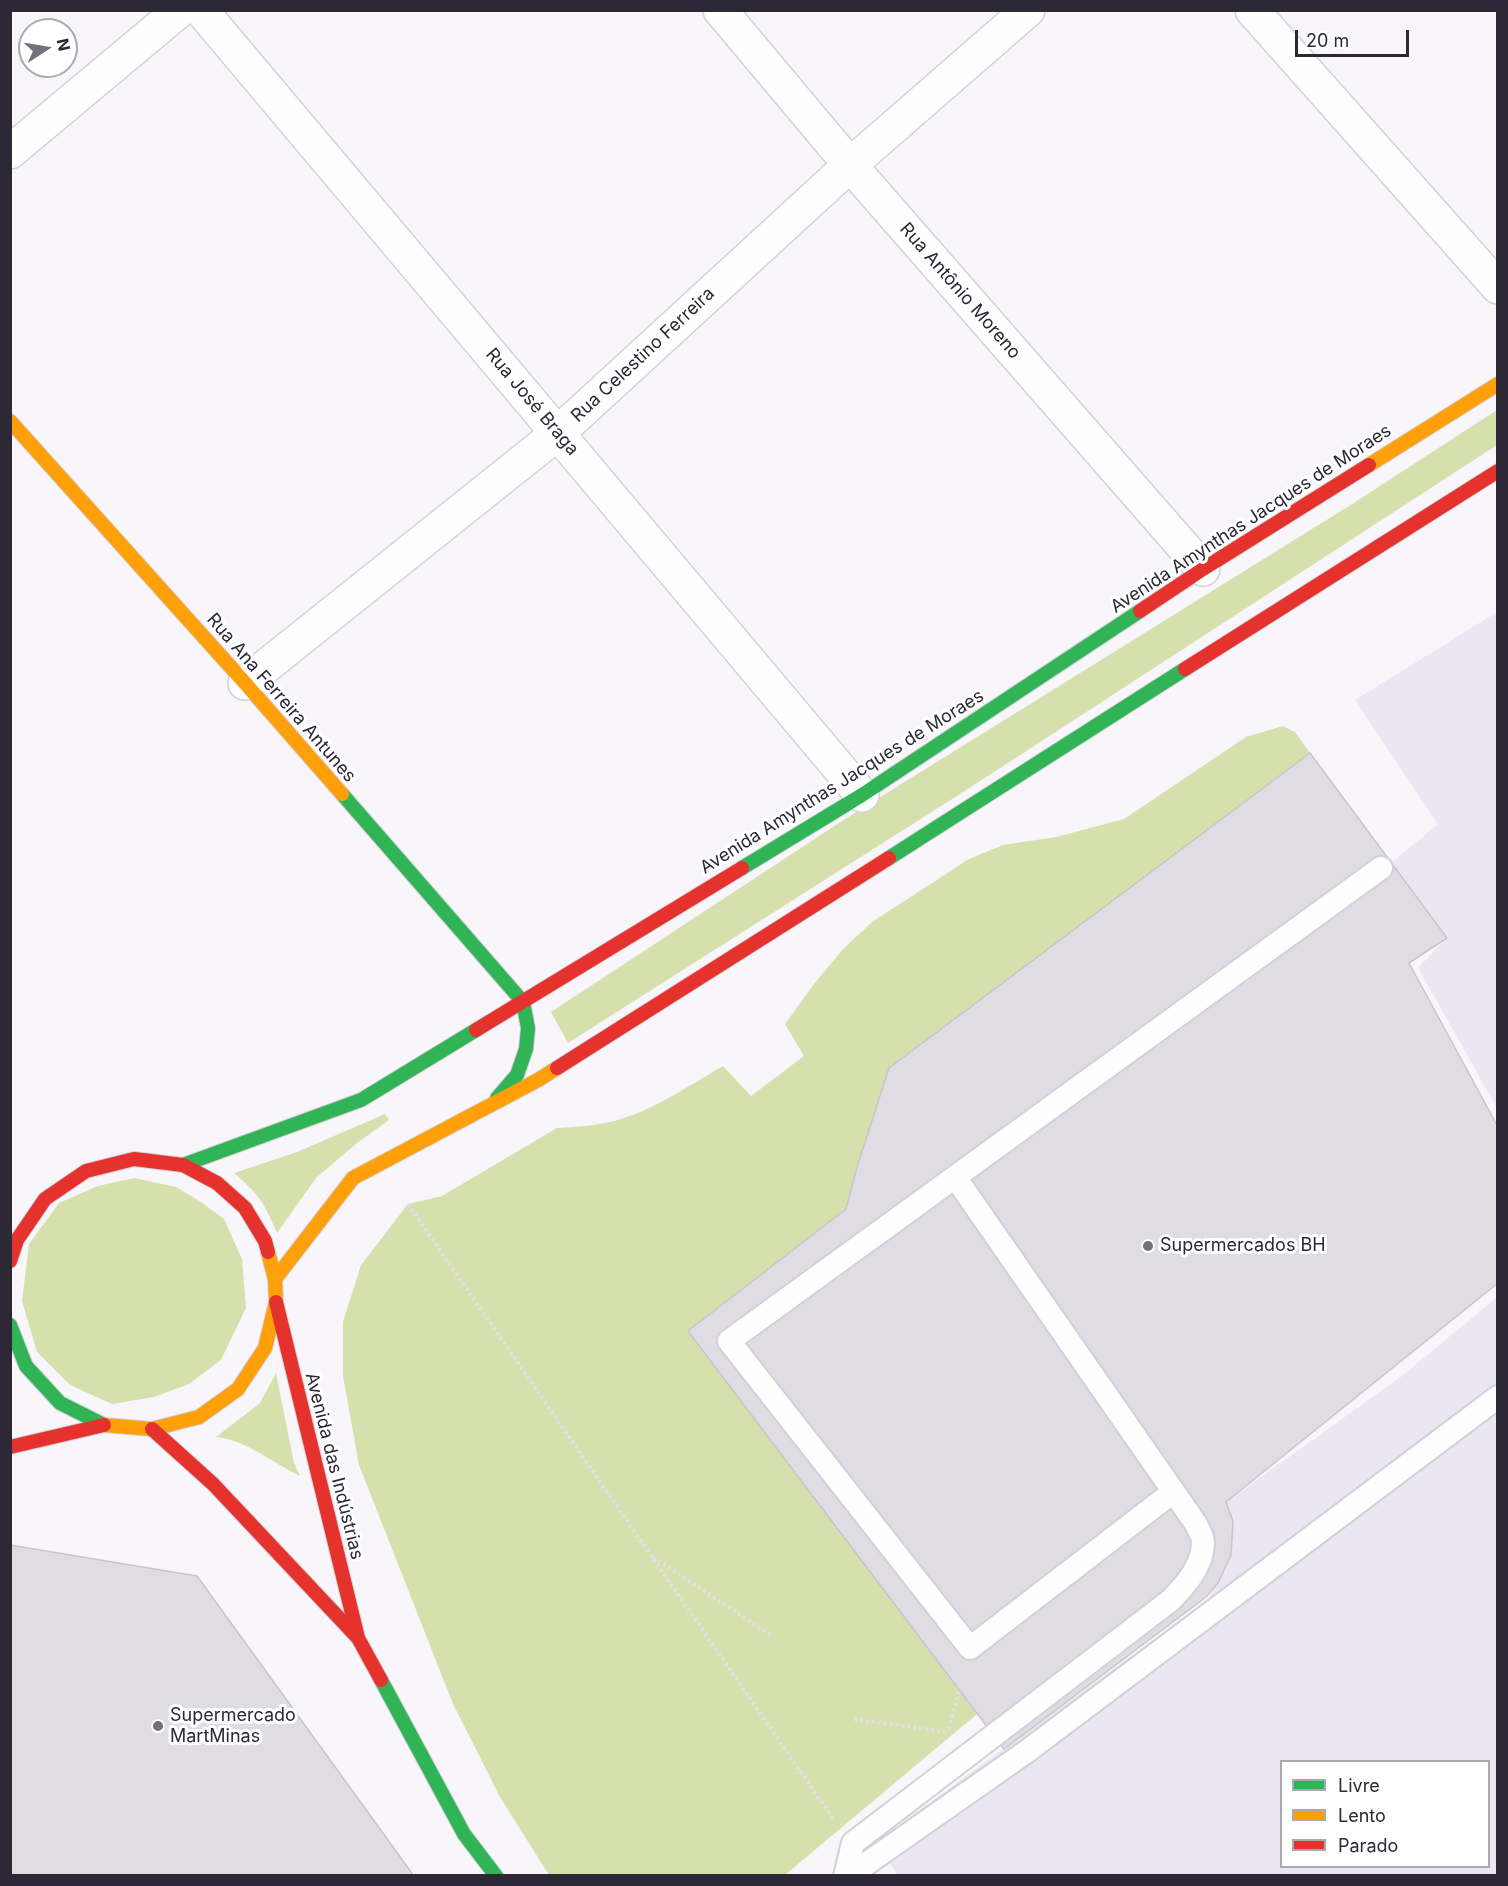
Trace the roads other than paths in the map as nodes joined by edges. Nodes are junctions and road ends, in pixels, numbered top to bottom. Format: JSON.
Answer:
{"nodes":[{"id":1,"x":180,"y":10,"type":"edge"},
{"id":2,"x":201,"y":10,"type":"edge"},
{"id":3,"x":720,"y":10,"type":"edge"},
{"id":4,"x":1028,"y":10,"type":"edge"},
{"id":5,"x":1252,"y":10,"type":"edge"},
{"id":6,"x":10,"y":152,"type":"edge"},
{"id":7,"x":850,"y":165,"type":"junction"},
{"id":8,"x":1497,"y":287,"type":"edge"},
{"id":9,"x":1497,"y":384,"type":"edge"},
{"id":10,"x":10,"y":421,"type":"edge"},
{"id":11,"x":558,"y":433,"type":"junction"},
{"id":12,"x":1497,"y":471,"type":"edge"},
{"id":13,"x":1203,"y":569,"type":"junction"},
{"id":14,"x":244,"y":683,"type":"junction"},
{"id":15,"x":862,"y":795,"type":"junction"},
{"id":16,"x":1381,"y":867,"type":"dead end"},
{"id":17,"x":523,"y":1002,"type":"junction"},
{"id":18,"x":492,"y":1104,"type":"junction"},
{"id":19,"x":183,"y":1166,"type":"junction"},
{"id":20,"x":955,"y":1177,"type":"junction"},
{"id":21,"x":13,"y":1247,"type":"edge"},
{"id":22,"x":275,"y":1279,"type":"junction"},
{"id":23,"x":276,"y":1302,"type":"junction"},
{"id":24,"x":10,"y":1325,"type":"edge"},
{"id":25,"x":1497,"y":1397,"type":"edge"},
{"id":26,"x":104,"y":1425,"type":"junction"},
{"id":27,"x":152,"y":1429,"type":"junction"},
{"id":28,"x":10,"y":1447,"type":"edge"},
{"id":29,"x":1173,"y":1492,"type":"junction"},
{"id":30,"x":358,"y":1638,"type":"junction"},
{"id":31,"x":495,"y":1875,"type":"edge"},
{"id":32,"x":847,"y":1875,"type":"edge"}],
"edges":[{"from":1,"to":6,"type":"street"},
{"from":2,"to":11,"type":"street","name":"Rua José Braga"},
{"from":3,"to":7,"type":"street","name":"Rua Antônio Moreno"},
{"from":4,"to":7,"type":"street","name":"Rua Celestino Ferreira"},
{"from":5,"to":8,"type":"street"},
{"from":7,"to":11,"type":"street","name":"Rua Celestino Ferreira"},
{"from":7,"to":13,"type":"street","name":"Rua Antônio Moreno"},
{"from":9,"to":13,"type":"main road","name":"Avenida Amynthas Jacques de Moraes"},
{"from":10,"to":14,"type":"main road","name":"Rua Ana Ferreira Antunes"},
{"from":11,"to":14,"type":"street","name":"Rua Celestino Ferreira"},
{"from":11,"to":15,"type":"street","name":"Rua José Braga"},
{"from":12,"to":18,"type":"main road"},
{"from":13,"to":15,"type":"main road","name":"Avenida Amynthas Jacques de Moraes"},
{"from":14,"to":17,"type":"main road","name":"Rua Ana Ferreira Antunes"},
{"from":15,"to":17,"type":"main road","name":"Avenida Amynthas Jacques de Moraes"},
{"from":16,"to":20,"type":"lane"},
{"from":17,"to":18,"type":"main road"},
{"from":17,"to":19,"type":"main road","name":"Avenida Amynthas Jacques de Moraes"},
{"from":18,"to":22,"type":"main road"},
{"from":19,"to":21,"type":"main road"},
{"from":19,"to":22,"type":"main road"},
{"from":20,"to":29,"type":"lane"},
{"from":20,"to":29,"type":"lane"},
{"from":22,"to":23,"type":"main road"},
{"from":23,"to":27,"type":"main road"},
{"from":23,"to":30,"type":"main road","name":"Avenida das Indústrias"},
{"from":24,"to":26,"type":"main road"},
{"from":25,"to":32,"type":"lane"},
{"from":26,"to":27,"type":"main road"},
{"from":26,"to":28,"type":"main road"},
{"from":27,"to":30,"type":"main road","name":"Avenida das Indústrias"},
{"from":29,"to":32,"type":"lane"},
{"from":30,"to":31,"type":"main road","name":"Avenida das Indústrias"}]}
